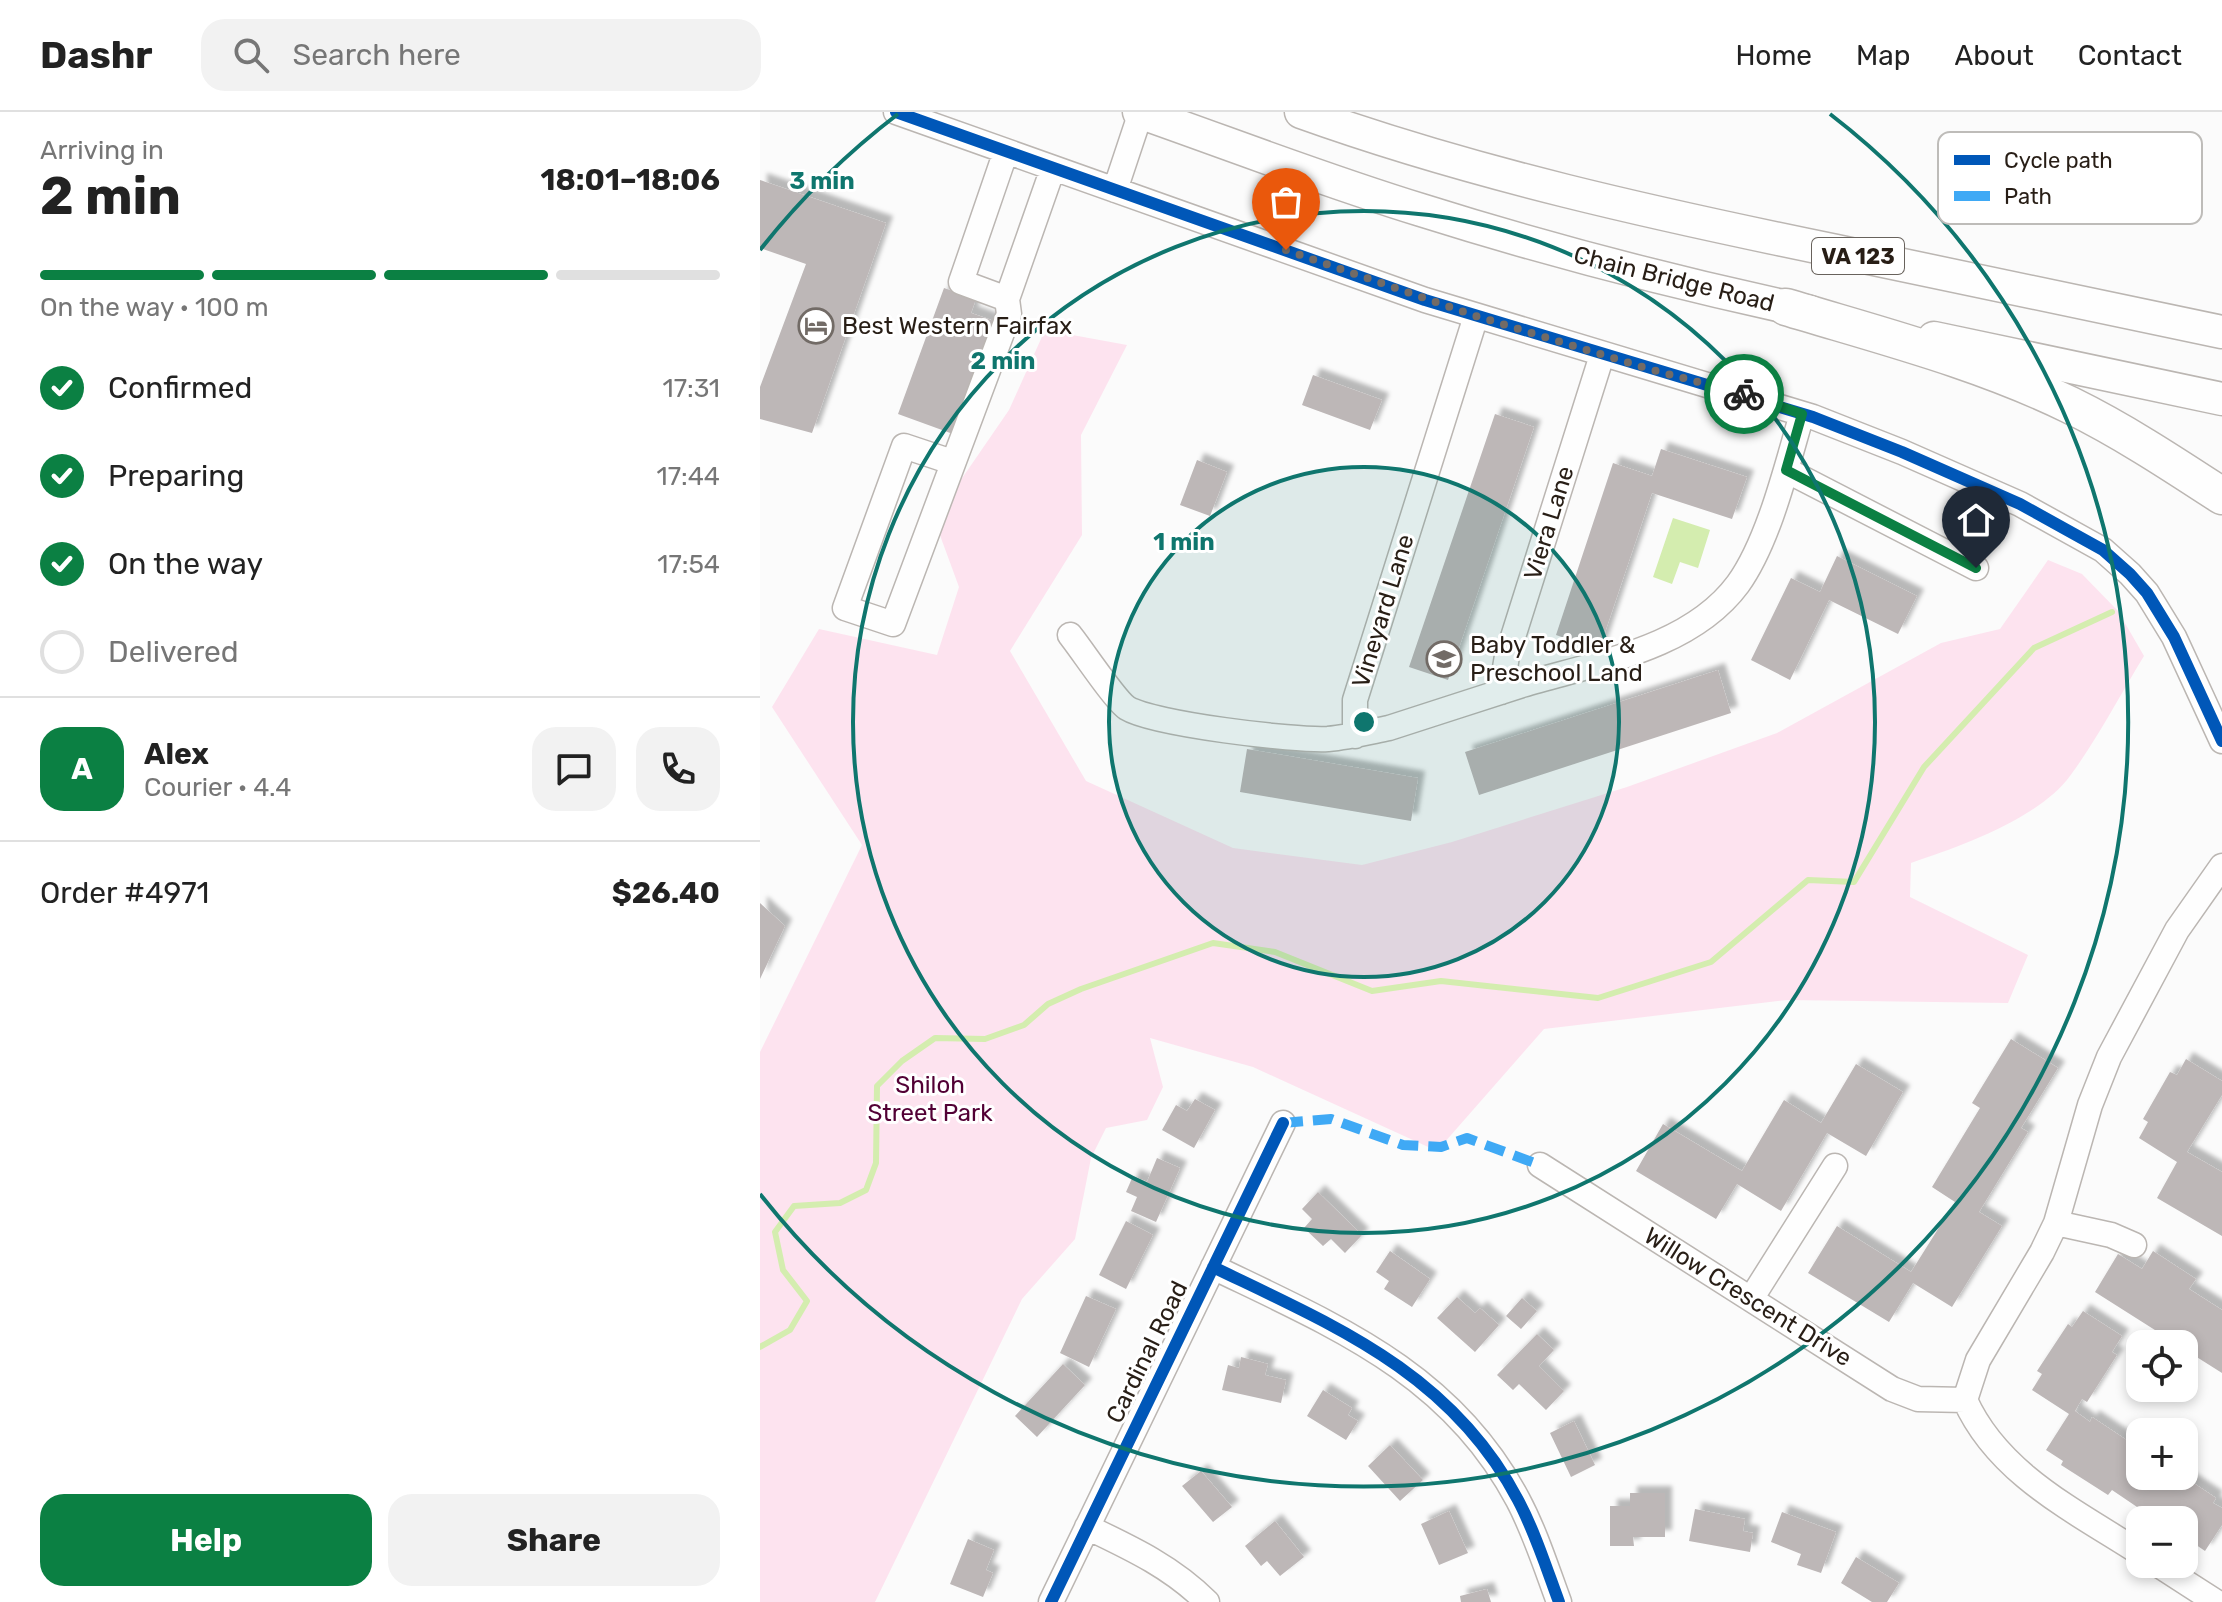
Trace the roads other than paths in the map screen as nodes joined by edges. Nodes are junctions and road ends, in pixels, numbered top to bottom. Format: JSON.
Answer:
{"nodes":[{"id":1,"x":896,"y":112,"type":"edge"},
{"id":2,"x":1140,"y":112,"type":"edge"},
{"id":3,"x":1301,"y":112,"type":"edge"},
{"id":4,"x":1006,"y":151,"type":"junction"},
{"id":5,"x":1053,"y":168,"type":"junction"},
{"id":6,"x":1115,"y":190,"type":"junction"},
{"id":7,"x":1007,"y":299,"type":"junction"},
{"id":8,"x":1786,"y":307,"type":"junction"},
{"id":9,"x":1476,"y":316,"type":"junction"},
{"id":10,"x":2222,"y":332,"type":"edge"},
{"id":11,"x":1602,"y":355,"type":"junction"},
{"id":12,"x":2222,"y":399,"type":"edge"},
{"id":13,"x":1802,"y":414,"type":"junction"},
{"id":14,"x":952,"y":462,"type":"junction"},
{"id":15,"x":1786,"y":470,"type":"junction"},
{"id":16,"x":2222,"y":496,"type":"edge"},
{"id":17,"x":1976,"y":568,"type":"dead end"},
{"id":18,"x":1070,"y":635,"type":"dead end"},
{"id":19,"x":1501,"y":692,"type":"junction"},
{"id":20,"x":1355,"y":736,"type":"junction"},
{"id":21,"x":2222,"y":741,"type":"edge"},
{"id":22,"x":2222,"y":866,"type":"edge"},
{"id":23,"x":1283,"y":1123,"type":"dead end"},
{"id":24,"x":1540,"y":1165,"type":"dead end"},
{"id":25,"x":1835,"y":1166,"type":"dead end"},
{"id":26,"x":2056,"y":1223,"type":"junction"},
{"id":27,"x":2134,"y":1245,"type":"dead end"},
{"id":28,"x":1213,"y":1267,"type":"junction"},
{"id":29,"x":1751,"y":1299,"type":"junction"},
{"id":30,"x":1965,"y":1400,"type":"junction"},
{"id":31,"x":1087,"y":1527,"type":"junction"},
{"id":32,"x":2126,"y":1544,"type":"edge"},
{"id":33,"x":2179,"y":1578,"type":"edge"},
{"id":34,"x":1051,"y":1602,"type":"edge"},
{"id":35,"x":1207,"y":1602,"type":"edge"},
{"id":36,"x":1559,"y":1602,"type":"edge"},
{"id":37,"x":2216,"y":1602,"type":"edge"}],
"edges":[{"from":1,"to":4,"type":"street"},
{"from":2,"to":6,"type":"street"},
{"from":2,"to":8,"type":"main road","name":"Chain Bridge Road"},
{"from":3,"to":10,"type":"main road","number":"VA 123"},
{"from":4,"to":5,"type":"street"},
{"from":4,"to":7,"type":"street"},
{"from":5,"to":6,"type":"street"},
{"from":5,"to":7,"type":"street"},
{"from":6,"to":9,"type":"street"},
{"from":7,"to":14,"type":"street"},
{"from":8,"to":12,"type":"main road","name":"Chain Bridge Road"},
{"from":8,"to":16,"type":"highway"},
{"from":9,"to":11,"type":"street"},
{"from":9,"to":20,"type":"street","name":"Vineyard Lane"},
{"from":11,"to":13,"type":"street"},
{"from":11,"to":19,"type":"street","name":"Viera Lane"},
{"from":13,"to":15,"type":"street"},
{"from":13,"to":21,"type":"street"},
{"from":14,"to":14,"type":"street"},
{"from":15,"to":17,"type":"street"},
{"from":15,"to":19,"type":"street"},
{"from":18,"to":20,"type":"street"},
{"from":19,"to":20,"type":"street"},
{"from":22,"to":26,"type":"street"},
{"from":23,"to":28,"type":"street","name":"Cardinal Road"},
{"from":24,"to":29,"type":"street","name":"Willow Crescent Drive"},
{"from":25,"to":29,"type":"street"},
{"from":26,"to":27,"type":"street"},
{"from":26,"to":30,"type":"street"},
{"from":28,"to":31,"type":"street","name":"Cardinal Road"},
{"from":28,"to":36,"type":"street"},
{"from":29,"to":30,"type":"street","name":"Willow Crescent Drive"},
{"from":30,"to":32,"type":"street"},
{"from":31,"to":34,"type":"street","name":"Cardinal Road"},
{"from":31,"to":35,"type":"street"},
{"from":33,"to":37,"type":"street"}]}
